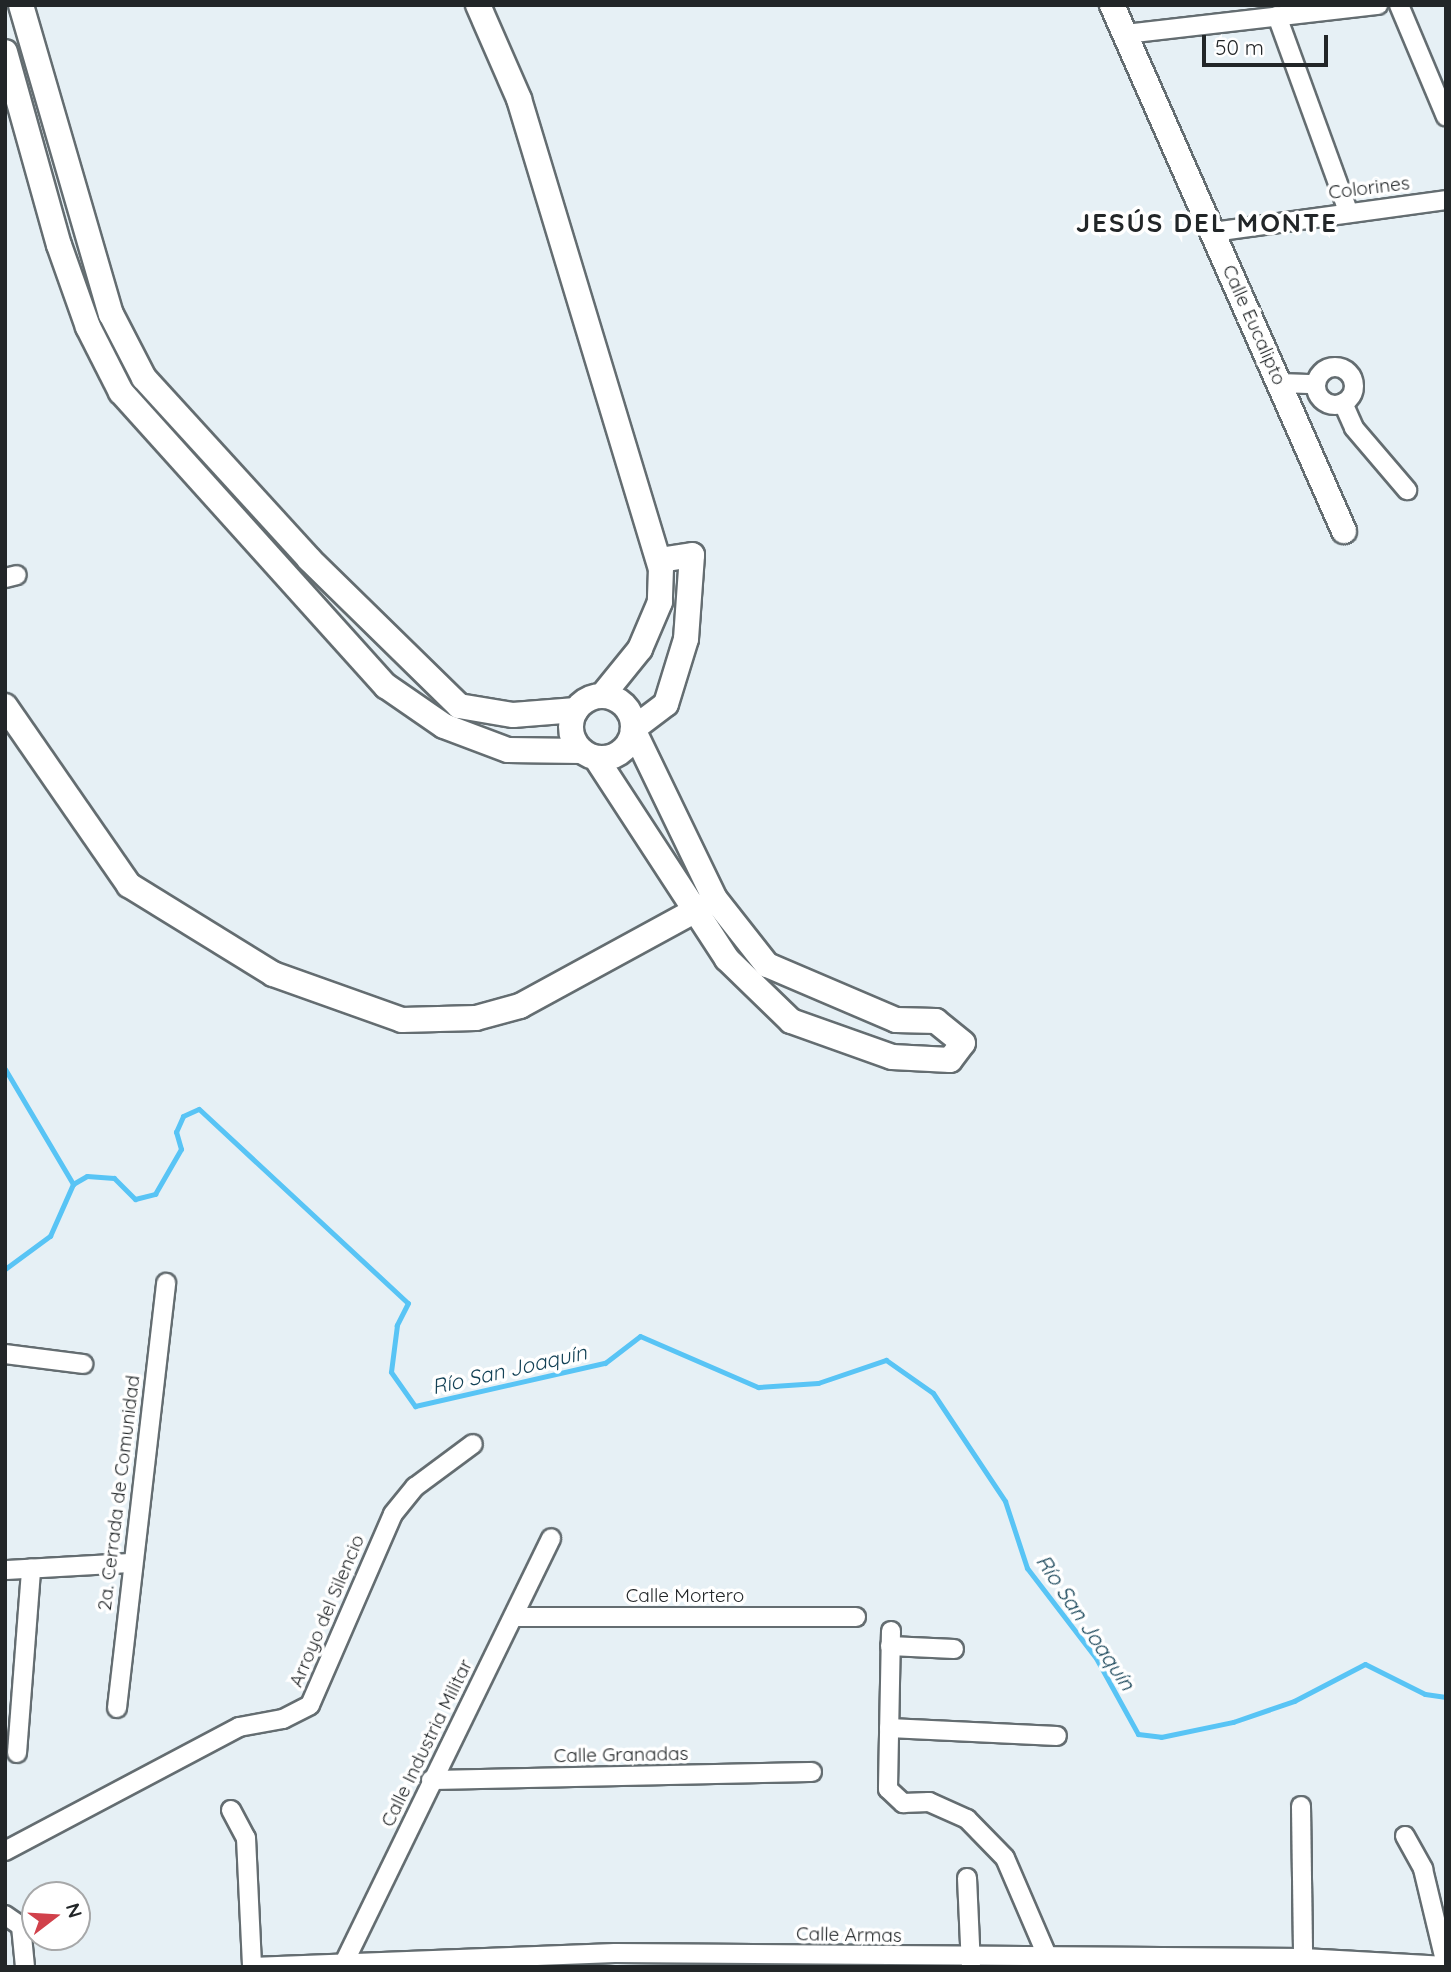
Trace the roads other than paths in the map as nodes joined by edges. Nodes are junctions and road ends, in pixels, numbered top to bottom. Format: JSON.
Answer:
{"nodes":[{"id":1,"x":20,"y":5,"type":"edge"},
{"id":2,"x":478,"y":5,"type":"edge"},
{"id":3,"x":1112,"y":5,"type":"edge"},
{"id":4,"x":1378,"y":5,"type":"edge"},
{"id":5,"x":1399,"y":5,"type":"edge"},
{"id":6,"x":1277,"y":16,"type":"junction"},
{"id":7,"x":1126,"y":34,"type":"junction"},
{"id":8,"x":5,"y":52,"type":"edge"},
{"id":9,"x":1446,"y":117,"type":"edge"},
{"id":10,"x":1446,"y":200,"type":"edge"},
{"id":11,"x":1348,"y":211,"type":"junction"},
{"id":12,"x":1213,"y":232,"type":"junction"},
{"id":13,"x":1279,"y":383,"type":"junction"},
{"id":14,"x":1316,"y":384,"type":"junction"},
{"id":15,"x":1343,"y":403,"type":"junction"},
{"id":16,"x":1407,"y":489,"type":"dead end"},
{"id":17,"x":1344,"y":531,"type":"dead end"},
{"id":18,"x":659,"y":560,"type":"junction"},
{"id":19,"x":601,"y":696,"type":"junction"},
{"id":20,"x":5,"y":706,"type":"edge"},
{"id":21,"x":576,"y":710,"type":"junction"},
{"id":22,"x":633,"y":729,"type":"junction"},
{"id":23,"x":588,"y":754,"type":"junction"},
{"id":24,"x":715,"y":899,"type":"junction"},
{"id":25,"x":692,"y":912,"type":"junction"},
{"id":26,"x":166,"y":1283,"type":"dead end"},
{"id":27,"x":5,"y":1354,"type":"edge"},
{"id":28,"x":83,"y":1364,"type":"dead end"},
{"id":29,"x":472,"y":1444,"type":"dead end"},
{"id":30,"x":551,"y":1538,"type":"dead end"},
{"id":31,"x":130,"y":1563,"type":"junction"},
{"id":32,"x":31,"y":1569,"type":"junction"},
{"id":33,"x":5,"y":1570,"type":"edge"},
{"id":34,"x":514,"y":1617,"type":"junction"},
{"id":35,"x":856,"y":1617,"type":"dead end"},
{"id":36,"x":954,"y":1649,"type":"dead end"},
{"id":37,"x":117,"y":1708,"type":"dead end"},
{"id":38,"x":889,"y":1728,"type":"junction"},
{"id":39,"x":1057,"y":1736,"type":"dead end"},
{"id":40,"x":17,"y":1754,"type":"dead end"},
{"id":41,"x":812,"y":1772,"type":"dead end"},
{"id":42,"x":431,"y":1780,"type":"junction"},
{"id":43,"x":1301,"y":1806,"type":"dead end"},
{"id":44,"x":231,"y":1810,"type":"dead end"},
{"id":45,"x":1405,"y":1836,"type":"dead end"},
{"id":46,"x":5,"y":1851,"type":"edge"},
{"id":47,"x":967,"y":1878,"type":"dead end"},
{"id":48,"x":5,"y":1915,"type":"edge"},
{"id":49,"x":1048,"y":1958,"type":"junction"},
{"id":50,"x":1303,"y":1958,"type":"junction"},
{"id":51,"x":615,"y":1960,"type":"edge"},
{"id":52,"x":971,"y":1962,"type":"edge"},
{"id":53,"x":343,"y":1964,"type":"edge"},
{"id":54,"x":1446,"y":1965,"type":"edge"},
{"id":55,"x":25,"y":1967,"type":"edge"},
{"id":56,"x":252,"y":1967,"type":"edge"}],
"edges":[{"from":1,"to":21,"type":"street"},
{"from":2,"to":18,"type":"street"},
{"from":3,"to":7,"type":"street","name":"Calle Eucalipto"},
{"from":4,"to":6,"type":"street"},
{"from":5,"to":9,"type":"street"},
{"from":6,"to":7,"type":"street"},
{"from":6,"to":11,"type":"street"},
{"from":7,"to":12,"type":"street","name":"Calle Eucalipto"},
{"from":8,"to":23,"type":"street"},
{"from":10,"to":11,"type":"street","name":"Colorines"},
{"from":11,"to":12,"type":"street","name":"Colorines"},
{"from":12,"to":13,"type":"street","name":"Calle Eucalipto"},
{"from":13,"to":14,"type":"street"},
{"from":13,"to":17,"type":"street","name":"Calle Eucalipto"},
{"from":14,"to":15,"type":"street"},
{"from":14,"to":15,"type":"street"},
{"from":15,"to":16,"type":"street"},
{"from":18,"to":19,"type":"street"},
{"from":18,"to":22,"type":"street"},
{"from":19,"to":21,"type":"street"},
{"from":19,"to":22,"type":"street"},
{"from":20,"to":25,"type":"street"},
{"from":21,"to":23,"type":"street"},
{"from":22,"to":23,"type":"street"},
{"from":22,"to":24,"type":"street"},
{"from":23,"to":25,"type":"street"},
{"from":24,"to":25,"type":"street"},
{"from":24,"to":25,"type":"street"},
{"from":26,"to":31,"type":"street","name":"2a. Cerrada de Comunidad"},
{"from":27,"to":28,"type":"street"},
{"from":29,"to":46,"type":"street","name":"Arroyo del Silencio"},
{"from":30,"to":34,"type":"street","name":"Calle Industria Militar"},
{"from":31,"to":32,"type":"street"},
{"from":31,"to":37,"type":"street","name":"2a. Cerrada de Comunidad"},
{"from":32,"to":33,"type":"street"},
{"from":32,"to":40,"type":"street"},
{"from":34,"to":35,"type":"street","name":"Calle Mortero"},
{"from":34,"to":42,"type":"street","name":"Calle Industria Militar"},
{"from":36,"to":38,"type":"street"},
{"from":38,"to":39,"type":"street"},
{"from":38,"to":49,"type":"street"},
{"from":41,"to":42,"type":"street","name":"Calle Granadas"},
{"from":42,"to":53,"type":"street","name":"Calle Industria Militar"},
{"from":43,"to":50,"type":"street"},
{"from":44,"to":56,"type":"street"},
{"from":45,"to":54,"type":"street"},
{"from":47,"to":52,"type":"street"},
{"from":48,"to":55,"type":"street"},
{"from":49,"to":50,"type":"street","name":"Calle Armas"},
{"from":49,"to":52,"type":"street","name":"Calle Armas"},
{"from":50,"to":54,"type":"street","name":"Calle Armas"},
{"from":51,"to":52,"type":"street","name":"Calle Armas"},
{"from":51,"to":53,"type":"street","name":"Calle Armas"},
{"from":53,"to":56,"type":"street","name":"Calle Armas"}]}
